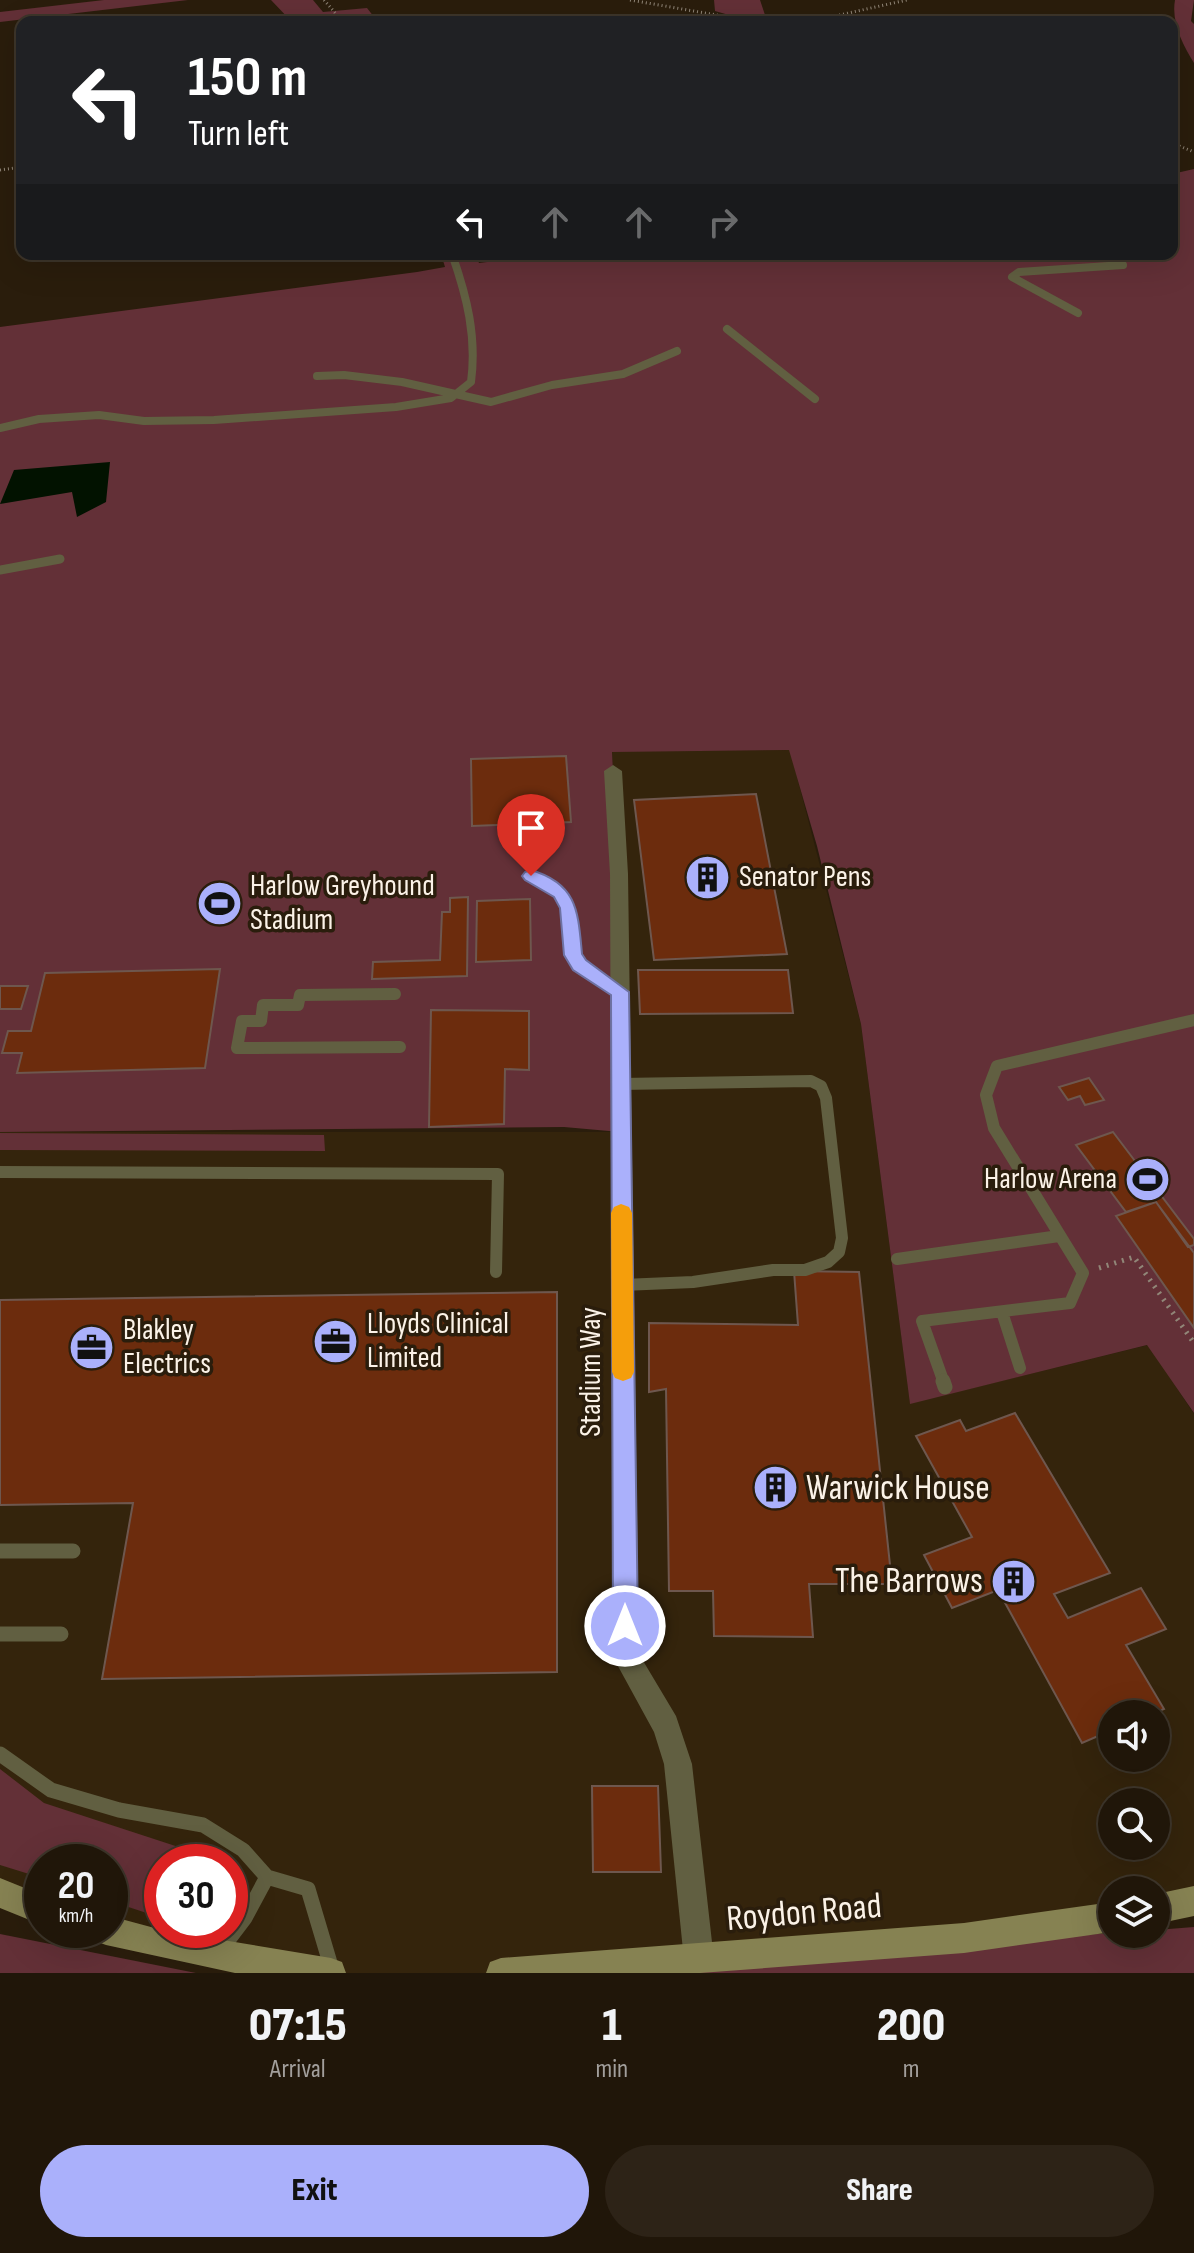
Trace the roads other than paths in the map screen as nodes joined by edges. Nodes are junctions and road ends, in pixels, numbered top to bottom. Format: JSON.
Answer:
{"nodes":[{"id":1,"x":454,"y":260,"type":"edge"},
{"id":2,"x":1123,"y":265,"type":"dead end"},
{"id":3,"x":1078,"y":313,"type":"dead end"},
{"id":4,"x":727,"y":329,"type":"dead end"},
{"id":5,"x":677,"y":351,"type":"dead end"},
{"id":6,"x":317,"y":376,"type":"dead end"},
{"id":7,"x":455,"y":394,"type":"junction"},
{"id":8,"x":815,"y":399,"type":"dead end"},
{"id":9,"x":0,"y":428,"type":"edge"},
{"id":10,"x":60,"y":559,"type":"dead end"},
{"id":11,"x":0,"y":570,"type":"edge"},
{"id":12,"x":613,"y":771,"type":"dead end"},
{"id":13,"x":530,"y":837,"type":"dead end"},
{"id":14,"x":620,"y":992,"type":"junction"},
{"id":15,"x":395,"y":994,"type":"dead end"},
{"id":16,"x":1194,"y":1020,"type":"edge"},
{"id":17,"x":400,"y":1047,"type":"dead end"},
{"id":18,"x":620,"y":1084,"type":"junction"},
{"id":19,"x":0,"y":1172,"type":"edge"},
{"id":20,"x":1059,"y":1236,"type":"junction"},
{"id":21,"x":897,"y":1259,"type":"dead end"},
{"id":22,"x":496,"y":1272,"type":"dead end"},
{"id":23,"x":623,"y":1285,"type":"junction"},
{"id":24,"x":1002,"y":1312,"type":"junction"},
{"id":25,"x":1020,"y":1368,"type":"dead end"},
{"id":26,"x":945,"y":1387,"type":"dead end"},
{"id":27,"x":0,"y":1551,"type":"edge"},
{"id":28,"x":73,"y":1551,"type":"dead end"},
{"id":29,"x":0,"y":1634,"type":"edge"},
{"id":30,"x":61,"y":1634,"type":"dead end"},
{"id":31,"x":0,"y":1754,"type":"edge"},
{"id":32,"x":267,"y":1877,"type":"junction"},
{"id":33,"x":0,"y":1893,"type":"edge"},
{"id":34,"x":1194,"y":1901,"type":"edge"},
{"id":35,"x":24,"y":1903,"type":"edge"},
{"id":36,"x":1170,"y":1906,"type":"edge"},
{"id":37,"x":1098,"y":1919,"type":"edge"},
{"id":38,"x":128,"y":1935,"type":"edge"},
{"id":39,"x":216,"y":1955,"type":"junction"},
{"id":40,"x":699,"y":1960,"type":"junction"},
{"id":41,"x":332,"y":1973,"type":"edge"},
{"id":42,"x":501,"y":1973,"type":"edge"}],
"edges":[{"from":1,"to":7,"type":"lane"},
{"from":2,"to":3,"type":"lane"},
{"from":4,"to":8,"type":"lane"},
{"from":5,"to":7,"type":"lane"},
{"from":6,"to":7,"type":"lane"},
{"from":7,"to":9,"type":"lane"},
{"from":10,"to":11,"type":"lane"},
{"from":12,"to":14,"type":"street","name":"Stadium Way"},
{"from":13,"to":14,"type":"lane"},
{"from":14,"to":18,"type":"street","name":"Stadium Way"},
{"from":15,"to":17,"type":"lane"},
{"from":16,"to":20,"type":"lane"},
{"from":18,"to":23,"type":"street","name":"Stadium Way"},
{"from":18,"to":23,"type":"lane"},
{"from":19,"to":22,"type":"lane"},
{"from":20,"to":21,"type":"lane"},
{"from":20,"to":24,"type":"lane"},
{"from":23,"to":40,"type":"street","name":"Stadium Way"},
{"from":24,"to":25,"type":"lane"},
{"from":24,"to":26,"type":"lane"},
{"from":27,"to":28,"type":"lane"},
{"from":29,"to":30,"type":"lane"},
{"from":31,"to":32,"type":"lane"},
{"from":32,"to":39,"type":"lane"},
{"from":32,"to":41,"type":"lane"},
{"from":33,"to":35,"type":"street"},
{"from":34,"to":36,"type":"street"},
{"from":37,"to":40,"type":"street","name":"Roydon Road"},
{"from":38,"to":39,"type":"street"},
{"from":39,"to":41,"type":"street"},
{"from":40,"to":42,"type":"street","name":"Roydon Road"}]}
